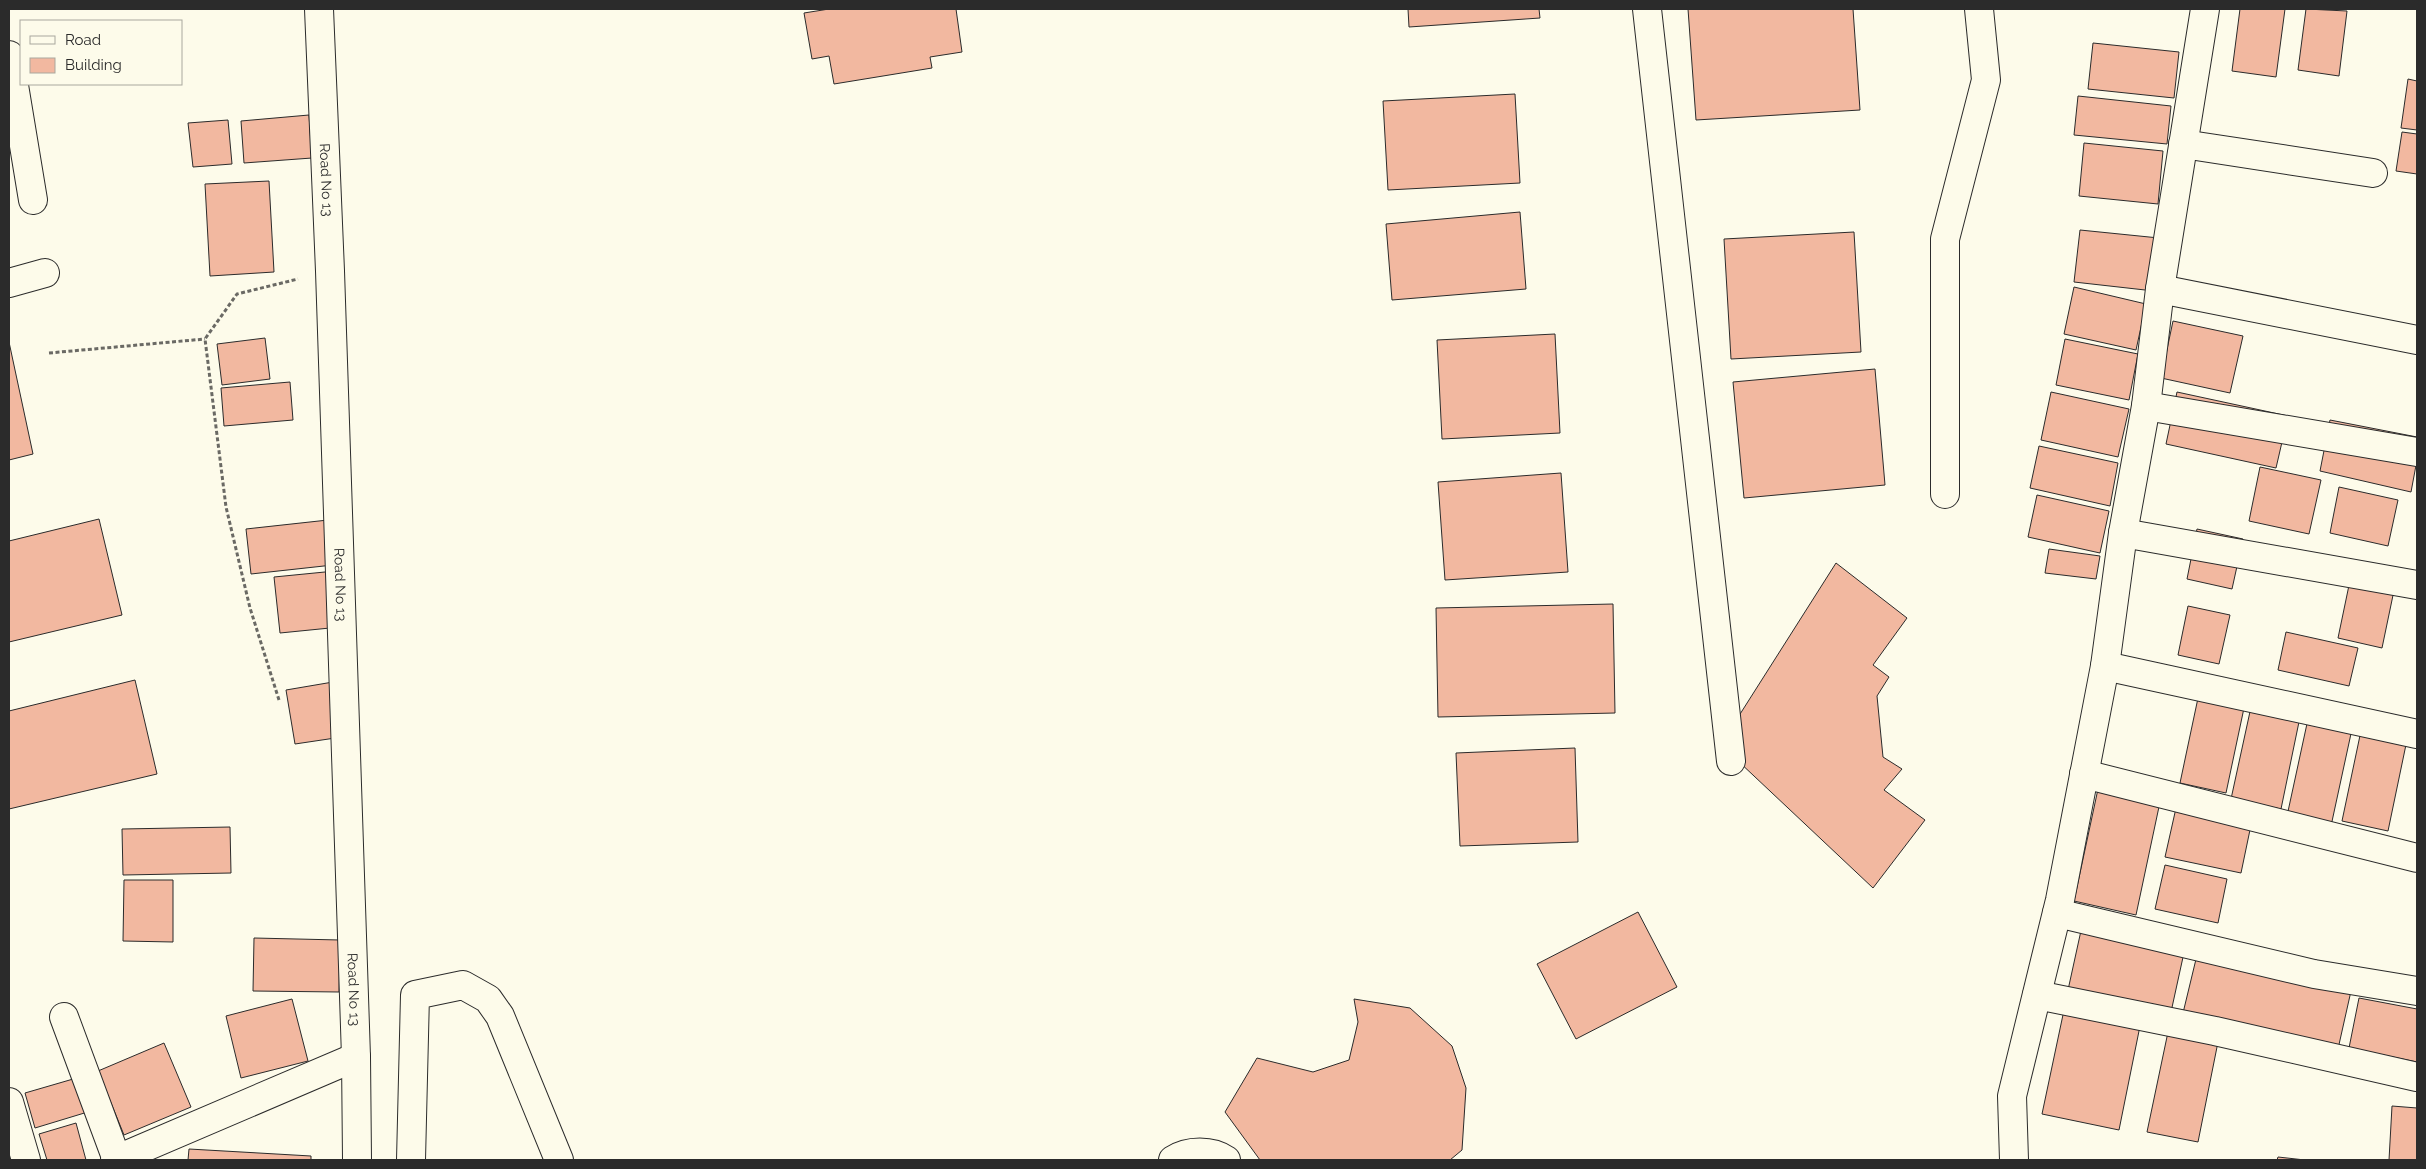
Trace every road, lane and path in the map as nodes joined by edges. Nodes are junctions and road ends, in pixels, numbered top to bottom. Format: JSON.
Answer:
{"nodes":[{"id":1,"x":319,"y":9,"type":"edge"},
{"id":2,"x":1647,"y":9,"type":"edge"},
{"id":3,"x":1979,"y":9,"type":"edge"},
{"id":4,"x":2205,"y":9,"type":"edge"},
{"id":5,"x":9,"y":55,"type":"edge"},
{"id":6,"x":2183,"y":144,"type":"junction"},
{"id":7,"x":2373,"y":173,"type":"dead end"},
{"id":8,"x":33,"y":200,"type":"dead end"},
{"id":9,"x":330,"y":271,"type":"junction"},
{"id":10,"x":45,"y":273,"type":"dead end"},
{"id":11,"x":9,"y":283,"type":"edge"},
{"id":12,"x":2160,"y":289,"type":"junction"},
{"id":13,"x":205,"y":339,"type":"junction"},
{"id":14,"x":2417,"y":340,"type":"edge"},
{"id":15,"x":49,"y":353,"type":"dead end"},
{"id":16,"x":2146,"y":406,"type":"junction"},
{"id":17,"x":2417,"y":452,"type":"edge"},
{"id":18,"x":1945,"y":494,"type":"dead end"},
{"id":19,"x":2123,"y":534,"type":"junction"},
{"id":20,"x":2417,"y":585,"type":"edge"},
{"id":21,"x":2105,"y":666,"type":"junction"},
{"id":22,"x":278,"y":700,"type":"dead end"},
{"id":23,"x":2417,"y":734,"type":"edge"},
{"id":24,"x":1731,"y":761,"type":"dead end"},
{"id":25,"x":2084,"y":774,"type":"junction"},
{"id":26,"x":2417,"y":858,"type":"edge"},
{"id":27,"x":2057,"y":912,"type":"junction"},
{"id":28,"x":2417,"y":991,"type":"edge"},
{"id":29,"x":2037,"y":995,"type":"junction"},
{"id":30,"x":64,"y":1017,"type":"dead end"},
{"id":31,"x":356,"y":1057,"type":"junction"},
{"id":32,"x":2417,"y":1077,"type":"edge"},
{"id":33,"x":9,"y":1102,"type":"edge"},
{"id":34,"x":26,"y":1160,"type":"edge"},
{"id":35,"x":116,"y":1160,"type":"edge"},
{"id":36,"x":357,"y":1160,"type":"edge"},
{"id":37,"x":411,"y":1160,"type":"edge"},
{"id":38,"x":559,"y":1160,"type":"edge"},
{"id":39,"x":1173,"y":1160,"type":"edge"},
{"id":40,"x":1226,"y":1160,"type":"edge"},
{"id":41,"x":2014,"y":1160,"type":"edge"}],
"edges":[{"from":1,"to":9,"type":"street","name":"Road No 13"},
{"from":2,"to":24,"type":"street"},
{"from":3,"to":18,"type":"street"},
{"from":4,"to":6,"type":"street"},
{"from":5,"to":8,"type":"street"},
{"from":6,"to":7,"type":"street"},
{"from":6,"to":12,"type":"street"},
{"from":9,"to":13,"type":"path"},
{"from":9,"to":31,"type":"street","name":"Road No 13"},
{"from":10,"to":11,"type":"street"},
{"from":12,"to":14,"type":"street"},
{"from":12,"to":16,"type":"street"},
{"from":13,"to":15,"type":"path"},
{"from":13,"to":22,"type":"path"},
{"from":16,"to":17,"type":"street"},
{"from":16,"to":19,"type":"street"},
{"from":19,"to":20,"type":"street"},
{"from":19,"to":21,"type":"street"},
{"from":21,"to":23,"type":"street"},
{"from":21,"to":25,"type":"street"},
{"from":25,"to":26,"type":"street"},
{"from":25,"to":27,"type":"street"},
{"from":27,"to":28,"type":"street"},
{"from":27,"to":29,"type":"street"},
{"from":29,"to":32,"type":"street"},
{"from":29,"to":41,"type":"street"},
{"from":30,"to":35,"type":"street"},
{"from":31,"to":35,"type":"street"},
{"from":31,"to":36,"type":"street","name":"Road No 13"},
{"from":33,"to":34,"type":"street"},
{"from":37,"to":38,"type":"street"},
{"from":39,"to":40,"type":"street"}]}
